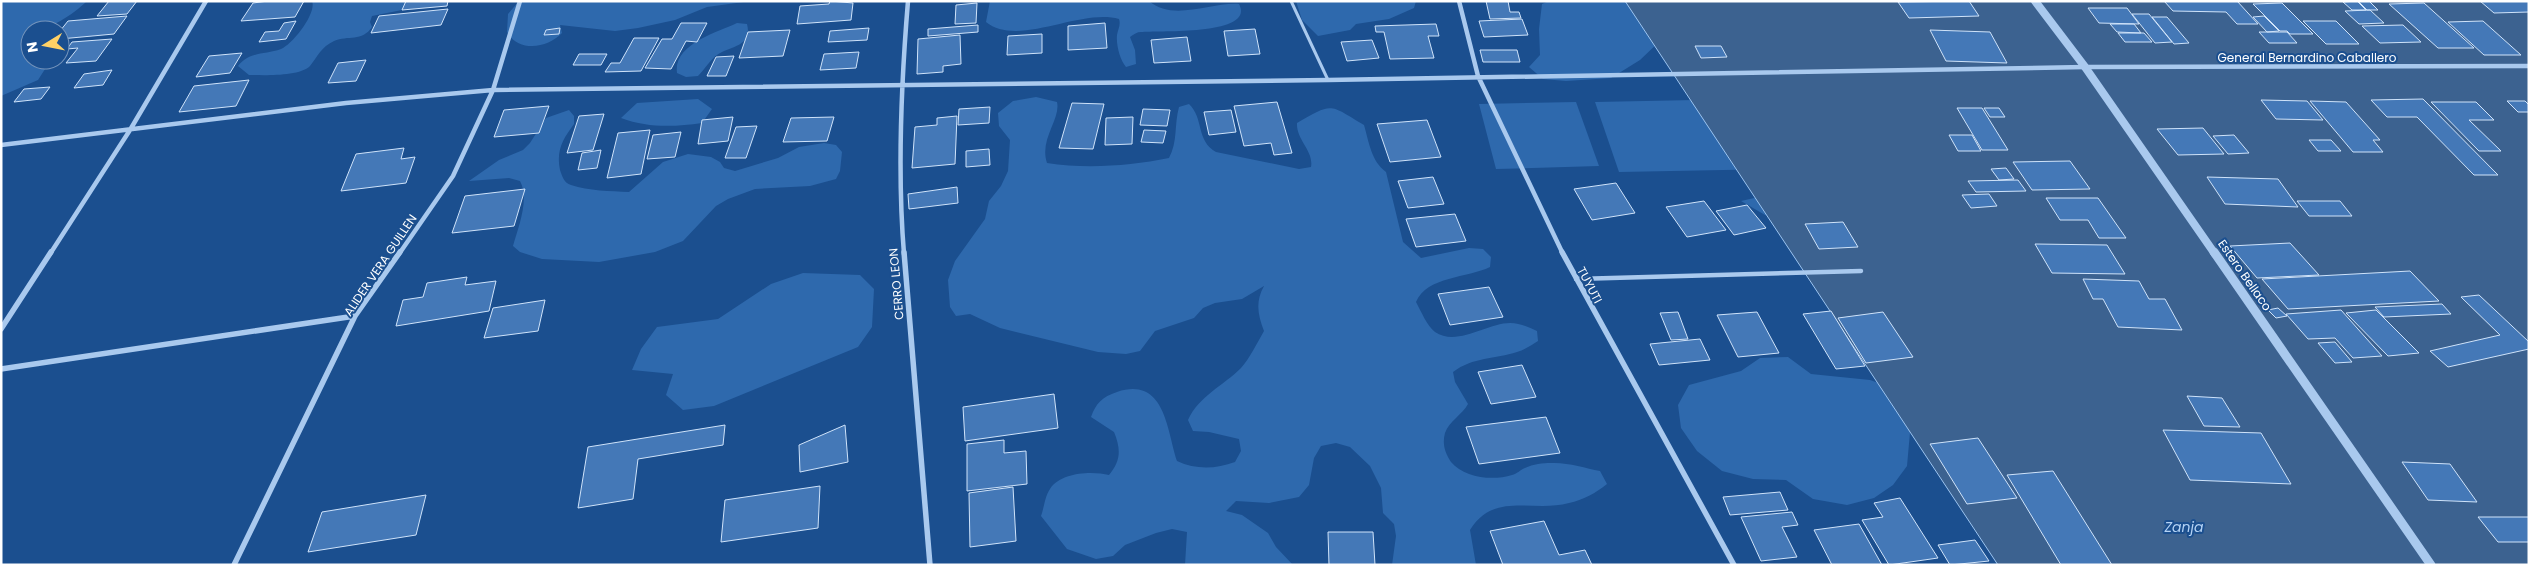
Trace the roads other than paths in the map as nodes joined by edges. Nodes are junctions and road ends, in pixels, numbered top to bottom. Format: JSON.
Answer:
{"nodes":[{"id":1,"x":206,"y":1,"type":"edge"},
{"id":2,"x":520,"y":1,"type":"edge"},
{"id":3,"x":908,"y":1,"type":"edge"},
{"id":4,"x":1291,"y":1,"type":"edge"},
{"id":5,"x":1459,"y":1,"type":"edge"},
{"id":6,"x":2035,"y":1,"type":"edge"},
{"id":7,"x":2529,"y":66,"type":"edge"},
{"id":8,"x":2086,"y":67,"type":"junction"},
{"id":9,"x":1478,"y":76,"type":"junction"},
{"id":10,"x":1328,"y":80,"type":"junction"},
{"id":11,"x":901,"y":86,"type":"junction"},
{"id":12,"x":493,"y":90,"type":"junction"},
{"id":13,"x":130,"y":130,"type":"junction"},
{"id":14,"x":1,"y":146,"type":"edge"},
{"id":15,"x":1861,"y":272,"type":"dead end"},
{"id":16,"x":1575,"y":279,"type":"junction"},
{"id":17,"x":354,"y":316,"type":"junction"},
{"id":18,"x":1,"y":329,"type":"edge"},
{"id":19,"x":1,"y":368,"type":"edge"},
{"id":20,"x":234,"y":565,"type":"edge"},
{"id":21,"x":930,"y":565,"type":"edge"},
{"id":22,"x":1734,"y":565,"type":"edge"},
{"id":23,"x":2431,"y":565,"type":"edge"}],
"edges":[{"from":1,"to":13,"type":"street"},
{"from":2,"to":12,"type":"street","name":"ALIDER VERA GUILLEN"},
{"from":3,"to":11,"type":"street","name":"CERRO LEON"},
{"from":4,"to":10,"type":"lane"},
{"from":5,"to":9,"type":"street","name":"TUYUTI"},
{"from":6,"to":8,"type":"street","name":"Estero Bellaco"},
{"from":7,"to":8,"type":"street","name":"General Bernardino Caballero"},
{"from":8,"to":9,"type":"street","name":"General Bernardino Caballero"},
{"from":8,"to":23,"type":"street","name":"Estero Bellaco"},
{"from":9,"to":10,"type":"street","name":"General Bernardino Caballero"},
{"from":9,"to":16,"type":"street","name":"TUYUTI"},
{"from":10,"to":11,"type":"street","name":"General Bernardino Caballero"},
{"from":11,"to":12,"type":"street","name":"General Bernardino Caballero"},
{"from":11,"to":21,"type":"street","name":"CERRO LEON"},
{"from":12,"to":13,"type":"street","name":"General Bernardino Caballero"},
{"from":12,"to":17,"type":"street","name":"ALIDER VERA GUILLEN"},
{"from":13,"to":14,"type":"street","name":"General Bernardino Caballero"},
{"from":13,"to":18,"type":"street"},
{"from":15,"to":16,"type":"lane"},
{"from":16,"to":22,"type":"street","name":"TUYUTI"},
{"from":17,"to":19,"type":"street"},
{"from":17,"to":20,"type":"street","name":"ALIDER VERA GUILLEN"}]}
